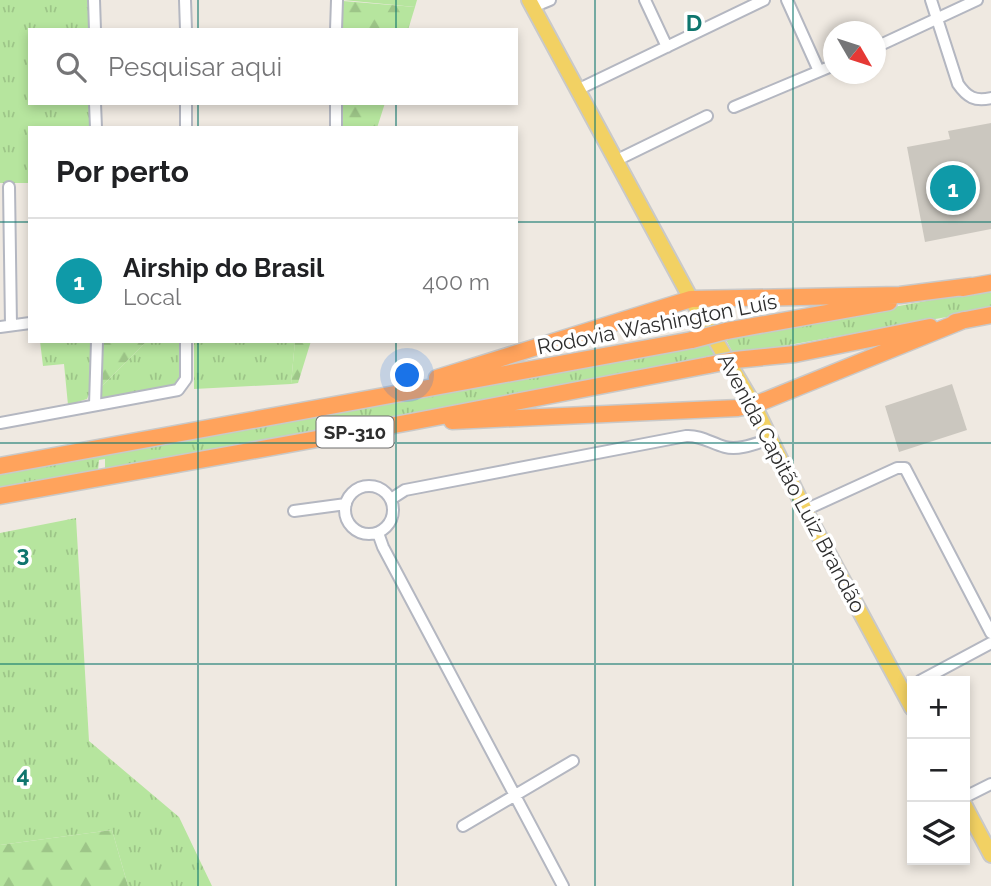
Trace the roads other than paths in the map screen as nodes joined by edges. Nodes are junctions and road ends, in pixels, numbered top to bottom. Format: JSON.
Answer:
{"nodes":[{"id":1,"x":94,"y":0,"type":"edge"},
{"id":2,"x":185,"y":0,"type":"edge"},
{"id":3,"x":337,"y":0,"type":"edge"},
{"id":4,"x":550,"y":0,"type":"edge"},
{"id":5,"x":645,"y":0,"type":"edge"},
{"id":6,"x":764,"y":0,"type":"edge"},
{"id":7,"x":788,"y":0,"type":"edge"},
{"id":8,"x":931,"y":0,"type":"edge"},
{"id":9,"x":977,"y":0,"type":"edge"},
{"id":10,"x":531,"y":4,"type":"edge"},
{"id":11,"x":938,"y":18,"type":"junction"},
{"id":12,"x":95,"y":28,"type":"edge"},
{"id":13,"x":186,"y":28,"type":"edge"},
{"id":14,"x":336,"y":28,"type":"edge"},
{"id":15,"x":886,"y":42,"type":"edge"},
{"id":16,"x":667,"y":47,"type":"junction"},
{"id":17,"x":823,"y":69,"type":"edge"},
{"id":18,"x":819,"y":71,"type":"junction"},
{"id":19,"x":577,"y":90,"type":"junction"},
{"id":20,"x":991,"y":97,"type":"edge"},
{"id":21,"x":96,"y":105,"type":"edge"},
{"id":22,"x":186,"y":105,"type":"edge"},
{"id":23,"x":336,"y":105,"type":"edge"},
{"id":24,"x":734,"y":107,"type":"dead end"},
{"id":25,"x":707,"y":116,"type":"dead end"},
{"id":26,"x":96,"y":126,"type":"edge"},
{"id":27,"x":187,"y":126,"type":"edge"},
{"id":28,"x":336,"y":126,"type":"edge"},
{"id":29,"x":615,"y":161,"type":"junction"},
{"id":30,"x":9,"y":187,"type":"dead end"},
{"id":31,"x":991,"y":283,"type":"edge"},
{"id":32,"x":971,"y":286,"type":"junction"},
{"id":33,"x":691,"y":299,"type":"junction"},
{"id":34,"x":991,"y":315,"type":"edge"},
{"id":35,"x":964,"y":320,"type":"junction"},
{"id":36,"x":28,"y":323,"type":"edge"},
{"id":37,"x":5,"y":326,"type":"edge"},
{"id":38,"x":97,"y":343,"type":"edge"},
{"id":39,"x":186,"y":343,"type":"edge"},
{"id":40,"x":377,"y":397,"type":"junction"},
{"id":41,"x":95,"y":405,"type":"junction"},
{"id":42,"x":754,"y":405,"type":"junction"},
{"id":43,"x":411,"y":422,"type":"junction"},
{"id":44,"x":0,"y":423,"type":"edge"},
{"id":45,"x":771,"y":439,"type":"junction"},
{"id":46,"x":0,"y":466,"type":"edge"},
{"id":47,"x":0,"y":496,"type":"edge"},
{"id":48,"x":391,"y":499,"type":"junction"},
{"id":49,"x":346,"y":504,"type":"junction"},
{"id":50,"x":806,"y":510,"type":"junction"},
{"id":51,"x":294,"y":511,"type":"dead end"},
{"id":52,"x":378,"y":533,"type":"junction"},
{"id":53,"x":991,"y":633,"type":"edge"},
{"id":54,"x":991,"y":643,"type":"edge"},
{"id":55,"x":929,"y":676,"type":"edge"},
{"id":56,"x":907,"y":686,"type":"edge"},
{"id":57,"x":573,"y":761,"type":"dead end"},
{"id":58,"x":991,"y":783,"type":"edge"},
{"id":59,"x":970,"y":794,"type":"edge"},
{"id":60,"x":516,"y":797,"type":"junction"},
{"id":61,"x":970,"y":815,"type":"edge"},
{"id":62,"x":463,"y":826,"type":"dead end"},
{"id":63,"x":991,"y":855,"type":"edge"},
{"id":64,"x":563,"y":886,"type":"edge"}],
"edges":[{"from":1,"to":12,"type":"street"},
{"from":2,"to":13,"type":"street"},
{"from":3,"to":14,"type":"street"},
{"from":4,"to":10,"type":"street"},
{"from":5,"to":16,"type":"street"},
{"from":6,"to":16,"type":"street"},
{"from":7,"to":18,"type":"street"},
{"from":8,"to":11,"type":"street"},
{"from":9,"to":11,"type":"street"},
{"from":10,"to":19,"type":"main road","name":"Avenida Capitão Luiz Brandão"},
{"from":11,"to":15,"type":"street"},
{"from":11,"to":20,"type":"street"},
{"from":16,"to":19,"type":"street"},
{"from":17,"to":18,"type":"street"},
{"from":18,"to":24,"type":"street"},
{"from":19,"to":29,"type":"main road","name":"Avenida Capitão Luiz Brandão"},
{"from":21,"to":26,"type":"street"},
{"from":22,"to":27,"type":"street"},
{"from":23,"to":28,"type":"street"},
{"from":25,"to":29,"type":"street"},
{"from":29,"to":33,"type":"main road","name":"Avenida Capitão Luiz Brandão"},
{"from":30,"to":37,"type":"street"},
{"from":31,"to":32,"type":"highway","name":"Rodovia Washington Luís","number":"SP-310"},
{"from":32,"to":33,"type":"highway"},
{"from":32,"to":40,"type":"highway","name":"Rodovia Washington Luís","number":"SP-310","bridge":true},
{"from":33,"to":40,"type":"highway"},
{"from":33,"to":42,"type":"main road","name":"Avenida Capitão Luiz Brandão"},
{"from":34,"to":35,"type":"highway","number":"SP-310"},
{"from":35,"to":42,"type":"highway"},
{"from":35,"to":43,"type":"highway","number":"SP-310","bridge":true},
{"from":36,"to":37,"type":"street"},
{"from":38,"to":41,"type":"street"},
{"from":39,"to":41,"type":"street"},
{"from":40,"to":46,"type":"highway","name":"Rodovia Washington Luís","number":"SP-310"},
{"from":41,"to":44,"type":"street"},
{"from":42,"to":43,"type":"highway"},
{"from":42,"to":45,"type":"main road","name":"Avenida Capitão Luiz Brandão"},
{"from":43,"to":47,"type":"highway","number":"SP-310"},
{"from":45,"to":48,"type":"street"},
{"from":45,"to":50,"type":"main road","name":"Avenida Capitão Luiz Brandão"},
{"from":48,"to":49,"type":"street"},
{"from":48,"to":52,"type":"street"},
{"from":49,"to":51,"type":"street"},
{"from":49,"to":52,"type":"street"},
{"from":50,"to":53,"type":"street"},
{"from":50,"to":56,"type":"main road","name":"Avenida Capitão Luiz Brandão"},
{"from":52,"to":60,"type":"street"},
{"from":54,"to":55,"type":"street"},
{"from":57,"to":60,"type":"street"},
{"from":58,"to":59,"type":"street"},
{"from":60,"to":62,"type":"street"},
{"from":60,"to":64,"type":"street"},
{"from":61,"to":63,"type":"main road"}]}
